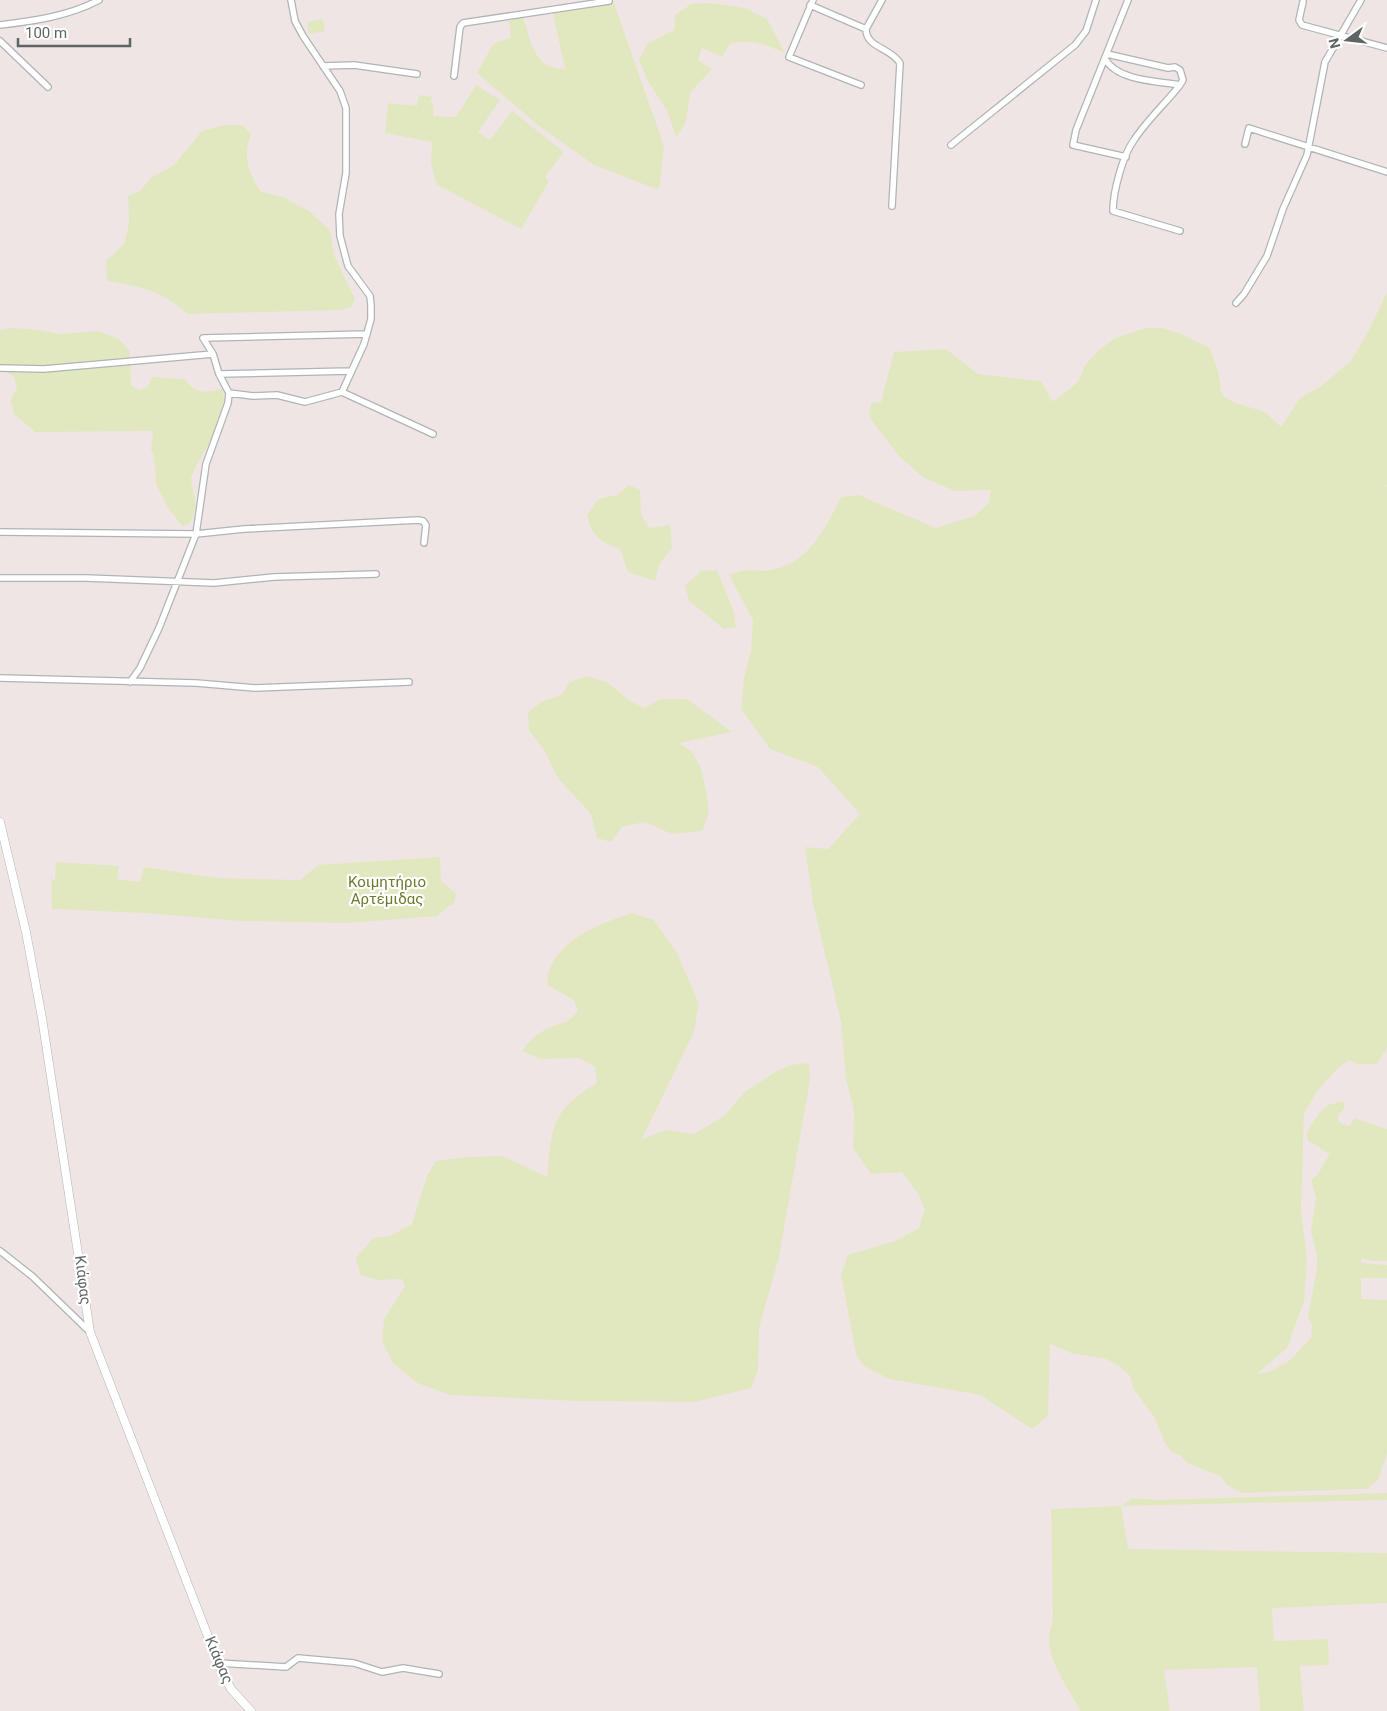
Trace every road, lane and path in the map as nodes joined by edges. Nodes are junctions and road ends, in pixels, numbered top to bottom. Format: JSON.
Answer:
{"nodes":[{"id":1,"x":99,"y":0,"type":"edge"},
{"id":2,"x":291,"y":0,"type":"edge"},
{"id":3,"x":609,"y":0,"type":"edge"},
{"id":4,"x":882,"y":0,"type":"edge"},
{"id":5,"x":1096,"y":0,"type":"edge"},
{"id":6,"x":1128,"y":0,"type":"edge"},
{"id":7,"x":1361,"y":0,"type":"edge"},
{"id":8,"x":1303,"y":2,"type":"dead end"},
{"id":9,"x":812,"y":3,"type":"edge"},
{"id":10,"x":0,"y":25,"type":"edge"},
{"id":11,"x":866,"y":29,"type":"junction"},
{"id":12,"x":1341,"y":35,"type":"junction"},
{"id":13,"x":0,"y":41,"type":"edge"},
{"id":14,"x":1387,"y":48,"type":"edge"},
{"id":15,"x":1106,"y":56,"type":"junction"},
{"id":16,"x":323,"y":66,"type":"junction"},
{"id":17,"x":417,"y":74,"type":"dead end"},
{"id":18,"x":454,"y":76,"type":"dead end"},
{"id":19,"x":861,"y":85,"type":"dead end"},
{"id":20,"x":1180,"y":85,"type":"junction"},
{"id":21,"x":48,"y":86,"type":"dead end"},
{"id":22,"x":1245,"y":144,"type":"dead end"},
{"id":23,"x":951,"y":145,"type":"dead end"},
{"id":24,"x":1309,"y":147,"type":"junction"},
{"id":25,"x":1126,"y":157,"type":"junction"},
{"id":26,"x":1387,"y":172,"type":"edge"},
{"id":27,"x":892,"y":206,"type":"dead end"},
{"id":28,"x":1180,"y":231,"type":"dead end"},
{"id":29,"x":1236,"y":303,"type":"dead end"},
{"id":30,"x":367,"y":334,"type":"junction"},
{"id":31,"x":213,"y":354,"type":"junction"},
{"id":32,"x":0,"y":368,"type":"edge"},
{"id":33,"x":350,"y":371,"type":"junction"},
{"id":34,"x":219,"y":374,"type":"junction"},
{"id":35,"x":229,"y":392,"type":"junction"},
{"id":36,"x":342,"y":392,"type":"junction"},
{"id":37,"x":433,"y":434,"type":"dead end"},
{"id":38,"x":0,"y":532,"type":"edge"},
{"id":39,"x":196,"y":534,"type":"junction"},
{"id":40,"x":424,"y":543,"type":"dead end"},
{"id":41,"x":376,"y":574,"type":"dead end"},
{"id":42,"x":0,"y":578,"type":"edge"},
{"id":43,"x":178,"y":582,"type":"junction"},
{"id":44,"x":0,"y":678,"type":"edge"},
{"id":45,"x":130,"y":682,"type":"junction"},
{"id":46,"x":408,"y":682,"type":"dead end"},
{"id":47,"x":0,"y":822,"type":"edge"},
{"id":48,"x":0,"y":1251,"type":"edge"},
{"id":49,"x":90,"y":1332,"type":"junction"},
{"id":50,"x":218,"y":1662,"type":"junction"},
{"id":51,"x":439,"y":1674,"type":"dead end"},
{"id":52,"x":251,"y":1711,"type":"edge"}],
"edges":[{"from":1,"to":10,"type":"street"},
{"from":2,"to":16,"type":"street"},
{"from":3,"to":18,"type":"street"},
{"from":4,"to":11,"type":"street"},
{"from":5,"to":23,"type":"street"},
{"from":6,"to":15,"type":"street"},
{"from":7,"to":12,"type":"street"},
{"from":8,"to":12,"type":"street"},
{"from":9,"to":11,"type":"street"},
{"from":9,"to":19,"type":"street"},
{"from":11,"to":27,"type":"street"},
{"from":12,"to":14,"type":"street"},
{"from":12,"to":24,"type":"street"},
{"from":13,"to":21,"type":"street"},
{"from":15,"to":20,"type":"street"},
{"from":15,"to":20,"type":"street"},
{"from":15,"to":25,"type":"street"},
{"from":16,"to":17,"type":"street"},
{"from":16,"to":30,"type":"street"},
{"from":20,"to":25,"type":"street"},
{"from":22,"to":24,"type":"street"},
{"from":24,"to":26,"type":"street"},
{"from":24,"to":29,"type":"street"},
{"from":25,"to":28,"type":"street"},
{"from":30,"to":31,"type":"street"},
{"from":30,"to":33,"type":"street"},
{"from":31,"to":32,"type":"street"},
{"from":31,"to":34,"type":"street"},
{"from":33,"to":34,"type":"street"},
{"from":33,"to":36,"type":"street"},
{"from":34,"to":35,"type":"street"},
{"from":35,"to":36,"type":"street"},
{"from":35,"to":39,"type":"street"},
{"from":36,"to":37,"type":"street"},
{"from":38,"to":39,"type":"street"},
{"from":39,"to":40,"type":"street"},
{"from":39,"to":43,"type":"street"},
{"from":41,"to":43,"type":"street"},
{"from":42,"to":43,"type":"street"},
{"from":43,"to":45,"type":"street"},
{"from":44,"to":45,"type":"street"},
{"from":45,"to":46,"type":"street"},
{"from":47,"to":49,"type":"street","name":"Κιάφας"},
{"from":48,"to":49,"type":"street"},
{"from":49,"to":50,"type":"street","name":"Κιάφας"},
{"from":50,"to":51,"type":"street"},
{"from":50,"to":52,"type":"street","name":"Κιάφας"}]}
